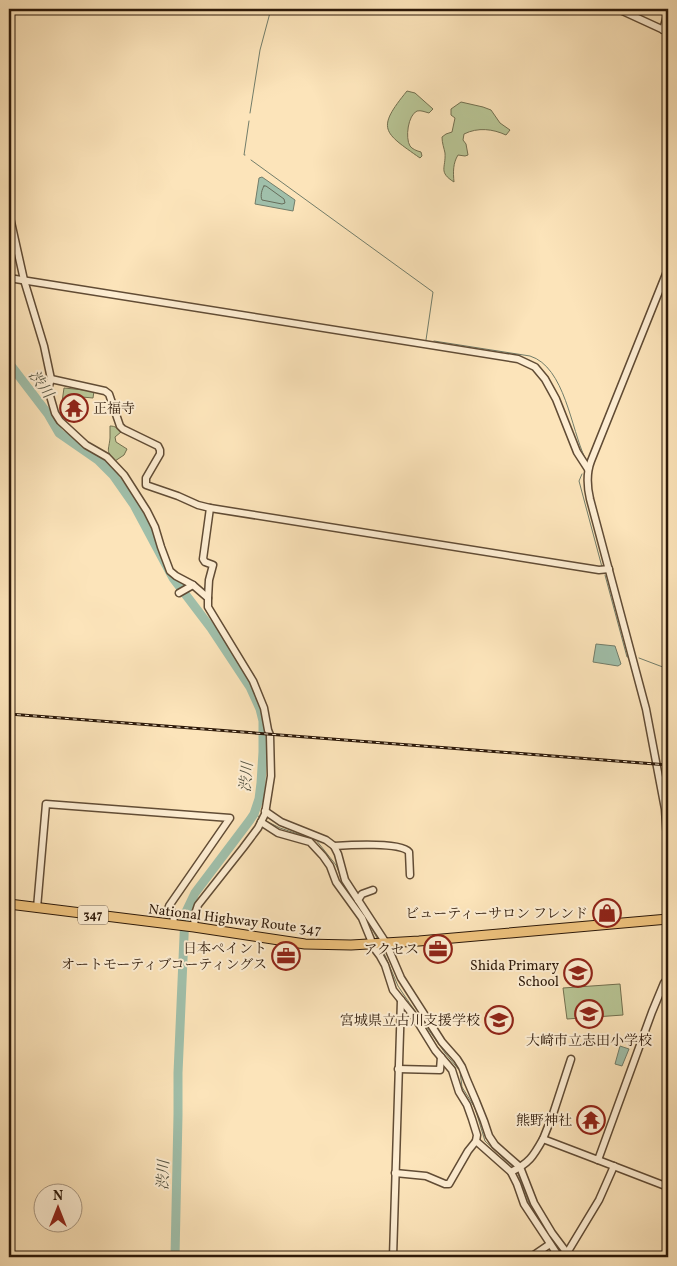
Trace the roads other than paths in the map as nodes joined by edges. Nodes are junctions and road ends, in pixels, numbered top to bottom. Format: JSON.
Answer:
{"nodes":[{"id":1,"x":618,"y":9,"type":"edge"},
{"id":2,"x":668,"y":12,"type":"edge"},
{"id":3,"x":666,"y":31,"type":"edge"},
{"id":4,"x":9,"y":213,"type":"edge"},
{"id":5,"x":668,"y":269,"type":"edge"},
{"id":6,"x":9,"y":278,"type":"edge"},
{"id":7,"x":24,"y":280,"type":"junction"},
{"id":8,"x":51,"y":379,"type":"junction"},
{"id":9,"x":588,"y":469,"type":"junction"},
{"id":10,"x":210,"y":508,"type":"junction"},
{"id":11,"x":608,"y":569,"type":"junction"},
{"id":12,"x":193,"y":585,"type":"junction"},
{"id":13,"x":179,"y":594,"type":"dead end"},
{"id":14,"x":208,"y":598,"type":"junction"},
{"id":15,"x":263,"y":817,"type":"junction"},
{"id":16,"x":334,"y":846,"type":"junction"},
{"id":17,"x":668,"y":854,"type":"edge"},
{"id":18,"x":410,"y":875,"type":"dead end"},
{"id":19,"x":373,"y":890,"type":"dead end"},
{"id":20,"x":358,"y":900,"type":"junction"},
{"id":21,"x":9,"y":904,"type":"edge"},
{"id":22,"x":38,"y":908,"type":"junction"},
{"id":23,"x":668,"y":918,"type":"edge"},
{"id":24,"x":175,"y":925,"type":"junction"},
{"id":25,"x":192,"y":927,"type":"junction"},
{"id":26,"x":378,"y":943,"type":"junction"},
{"id":27,"x":668,"y":978,"type":"edge"},
{"id":28,"x":400,"y":1000,"type":"junction"},
{"id":29,"x":441,"y":1057,"type":"junction"},
{"id":30,"x":571,"y":1059,"type":"dead end"},
{"id":31,"x":398,"y":1069,"type":"junction"},
{"id":32,"x":543,"y":1139,"type":"junction"},
{"id":33,"x":476,"y":1141,"type":"junction"},
{"id":34,"x":598,"y":1160,"type":"junction"},
{"id":35,"x":614,"y":1166,"type":"junction"},
{"id":36,"x":515,"y":1170,"type":"junction"},
{"id":37,"x":396,"y":1173,"type":"junction"},
{"id":38,"x":668,"y":1187,"type":"edge"},
{"id":39,"x":550,"y":1244,"type":"junction"},
{"id":40,"x":564,"y":1255,"type":"edge"},
{"id":41,"x":393,"y":1257,"type":"edge"},
{"id":42,"x":531,"y":1257,"type":"edge"}],
"edges":[{"from":1,"to":3,"type":"street"},
{"from":2,"to":3,"type":"street"},
{"from":4,"to":7,"type":"street"},
{"from":5,"to":9,"type":"street"},
{"from":6,"to":7,"type":"street"},
{"from":7,"to":8,"type":"street"},
{"from":7,"to":9,"type":"street"},
{"from":8,"to":10,"type":"street"},
{"from":8,"to":12,"type":"street"},
{"from":9,"to":11,"type":"street"},
{"from":10,"to":11,"type":"street"},
{"from":10,"to":14,"type":"street"},
{"from":11,"to":17,"type":"street"},
{"from":12,"to":13,"type":"street"},
{"from":12,"to":14,"type":"street"},
{"from":14,"to":15,"type":"street"},
{"from":15,"to":16,"type":"street"},
{"from":15,"to":25,"type":"street"},
{"from":15,"to":26,"type":"street"},
{"from":16,"to":18,"type":"street"},
{"from":16,"to":20,"type":"street"},
{"from":19,"to":20,"type":"street"},
{"from":20,"to":26,"type":"street"},
{"from":21,"to":22,"type":"highway","name":"National Highway Route 347","number":"347"},
{"from":22,"to":24,"type":"highway","name":"National Highway Route 347","number":"347"},
{"from":22,"to":24,"type":"street"},
{"from":23,"to":26,"type":"highway","name":"National Highway Route 347","number":"347"},
{"from":24,"to":25,"type":"highway","name":"National Highway Route 347","number":"347"},
{"from":25,"to":26,"type":"highway","name":"National Highway Route 347","number":"347"},
{"from":26,"to":28,"type":"street"},
{"from":26,"to":36,"type":"street"},
{"from":27,"to":34,"type":"street"},
{"from":28,"to":29,"type":"street"},
{"from":28,"to":31,"type":"street"},
{"from":29,"to":31,"type":"street"},
{"from":29,"to":33,"type":"street"},
{"from":30,"to":32,"type":"street"},
{"from":31,"to":37,"type":"street"},
{"from":32,"to":34,"type":"street"},
{"from":32,"to":36,"type":"street"},
{"from":33,"to":36,"type":"street"},
{"from":33,"to":37,"type":"street"},
{"from":34,"to":35,"type":"street"},
{"from":35,"to":38,"type":"street"},
{"from":35,"to":40,"type":"street"},
{"from":36,"to":39,"type":"street"},
{"from":36,"to":40,"type":"street"},
{"from":37,"to":41,"type":"street"},
{"from":39,"to":40,"type":"street"},
{"from":39,"to":42,"type":"street"}]}
